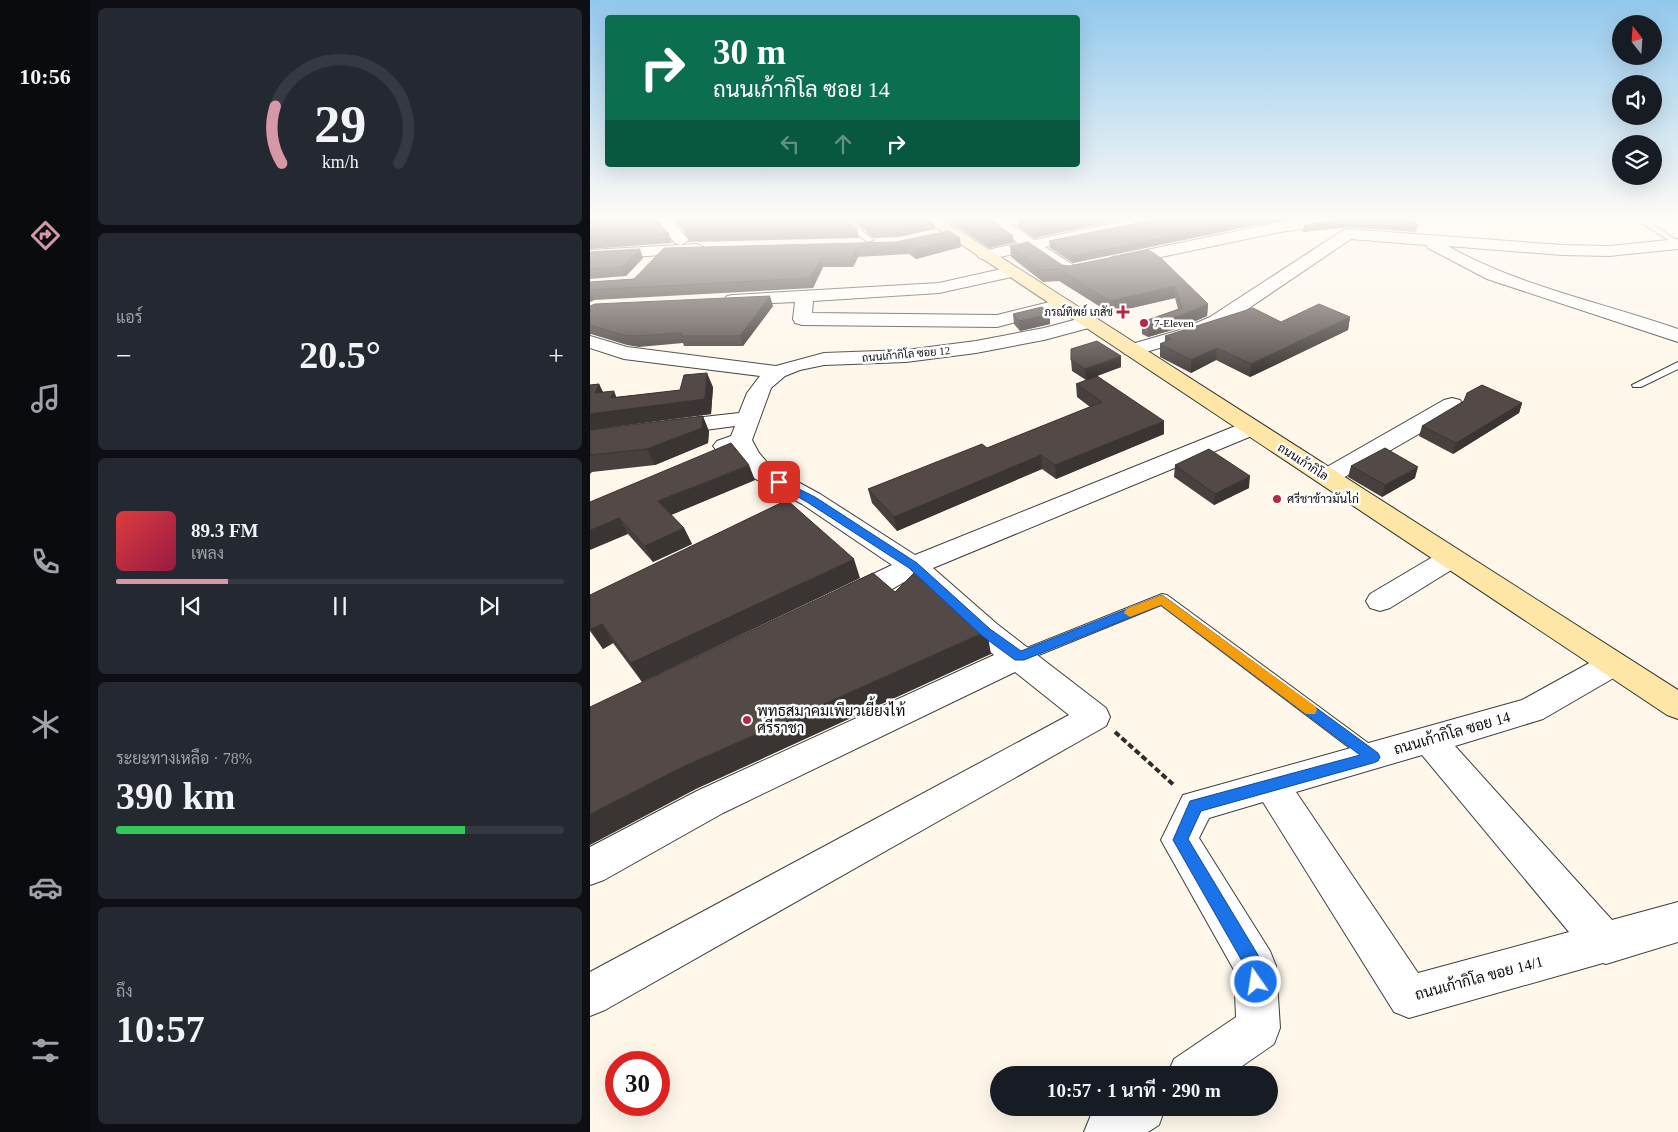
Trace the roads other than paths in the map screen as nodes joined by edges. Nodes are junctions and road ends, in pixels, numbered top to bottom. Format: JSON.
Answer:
{"nodes":[{"id":1,"x":1007,"y":270,"type":"edge"},
{"id":2,"x":1282,"y":270,"type":"edge"},
{"id":3,"x":1482,"y":270,"type":"edge"},
{"id":4,"x":1010,"y":272,"type":"junction"},
{"id":5,"x":804,"y":297,"type":"junction"},
{"id":6,"x":718,"y":301,"type":"edge"},
{"id":7,"x":1062,"y":304,"type":"junction"},
{"id":8,"x":1089,"y":322,"type":"junction"},
{"id":9,"x":1678,"y":336,"type":"edge"},
{"id":10,"x":590,"y":342,"type":"edge"},
{"id":11,"x":1132,"y":350,"type":"junction"},
{"id":12,"x":1678,"y":365,"type":"edge"},
{"id":13,"x":778,"y":372,"type":"junction"},
{"id":14,"x":1637,"y":385,"type":"dead end"},
{"id":15,"x":1452,"y":406,"type":"edge"},
{"id":16,"x":1251,"y":428,"type":"junction"},
{"id":17,"x":745,"y":429,"type":"junction"},
{"id":18,"x":645,"y":431,"type":"edge"},
{"id":19,"x":705,"y":454,"type":"edge"},
{"id":20,"x":1327,"y":477,"type":"junction"},
{"id":21,"x":811,"y":500,"type":"junction"},
{"id":22,"x":784,"y":512,"type":"edge"},
{"id":23,"x":1451,"y":558,"type":"junction"},
{"id":24,"x":913,"y":566,"type":"junction"},
{"id":25,"x":1380,"y":601,"type":"dead end"},
{"id":26,"x":823,"y":610,"type":"edge"},
{"id":27,"x":1019,"y":657,"type":"junction"},
{"id":28,"x":1613,"y":664,"type":"junction"},
{"id":29,"x":1678,"y":706,"type":"edge"},
{"id":30,"x":1428,"y":739,"type":"junction"},
{"id":31,"x":1373,"y":757,"type":"junction"},
{"id":32,"x":1271,"y":784,"type":"junction"},
{"id":33,"x":590,"y":867,"type":"edge"},
{"id":34,"x":1678,"y":922,"type":"edge"},
{"id":35,"x":1606,"y":944,"type":"junction"},
{"id":36,"x":590,"y":995,"type":"edge"},
{"id":37,"x":1203,"y":1066,"type":"edge"}],
"edges":[{"from":1,"to":4,"type":"main road","name":"ถนนเก้ากิโล"},
{"from":2,"to":11,"type":"street"},
{"from":3,"to":9,"type":"street"},
{"from":4,"to":5,"type":"street"},
{"from":4,"to":7,"type":"main road","name":"ถนนเก้ากิโล"},
{"from":5,"to":6,"type":"street"},
{"from":5,"to":7,"type":"street"},
{"from":7,"to":8,"type":"main road","name":"ถนนเก้ากิโล"},
{"from":8,"to":11,"type":"main road","name":"ถนนเก้ากิโล"},
{"from":8,"to":13,"type":"street","name":"ถนนเก้ากิโล ซอย 12"},
{"from":10,"to":13,"type":"street"},
{"from":11,"to":16,"type":"main road","name":"ถนนเก้ากิโล"},
{"from":12,"to":14,"type":"lane"},
{"from":13,"to":17,"type":"street","name":"ถนนเก้ากิโล ซอย 12"},
{"from":15,"to":20,"type":"street"},
{"from":16,"to":20,"type":"main road","name":"ถนนเก้ากิโล"},
{"from":16,"to":24,"type":"street"},
{"from":17,"to":18,"type":"street"},
{"from":17,"to":19,"type":"street"},
{"from":17,"to":21,"type":"street"},
{"from":20,"to":23,"type":"main road","name":"ถนนเก้ากิโล"},
{"from":21,"to":22,"type":"street"},
{"from":21,"to":24,"type":"street"},
{"from":23,"to":25,"type":"street"},
{"from":23,"to":28,"type":"main road","name":"ถนนเก้ากิโล"},
{"from":24,"to":26,"type":"street"},
{"from":24,"to":27,"type":"street"},
{"from":27,"to":31,"type":"lane"},
{"from":27,"to":33,"type":"street"},
{"from":27,"to":36,"type":"street"},
{"from":28,"to":29,"type":"main road","name":"ถนนเก้ากิโล"},
{"from":28,"to":30,"type":"street","name":"ถนนเก้ากิโล ซอย 14"},
{"from":30,"to":31,"type":"street","name":"ถนนเก้ากิโล ซอย 14"},
{"from":30,"to":35,"type":"street"},
{"from":31,"to":32,"type":"street","name":"ถนนเก้ากิโล ซอย 14"},
{"from":32,"to":35,"type":"street","name":"ถนนเก้ากิโล ขอย 14/1"},
{"from":32,"to":37,"type":"street","name":"ถนนเก้ากิโล ซอย 14"},
{"from":34,"to":35,"type":"street","name":"ถนนเก้ากิโล ขอย 14/1"}]}
